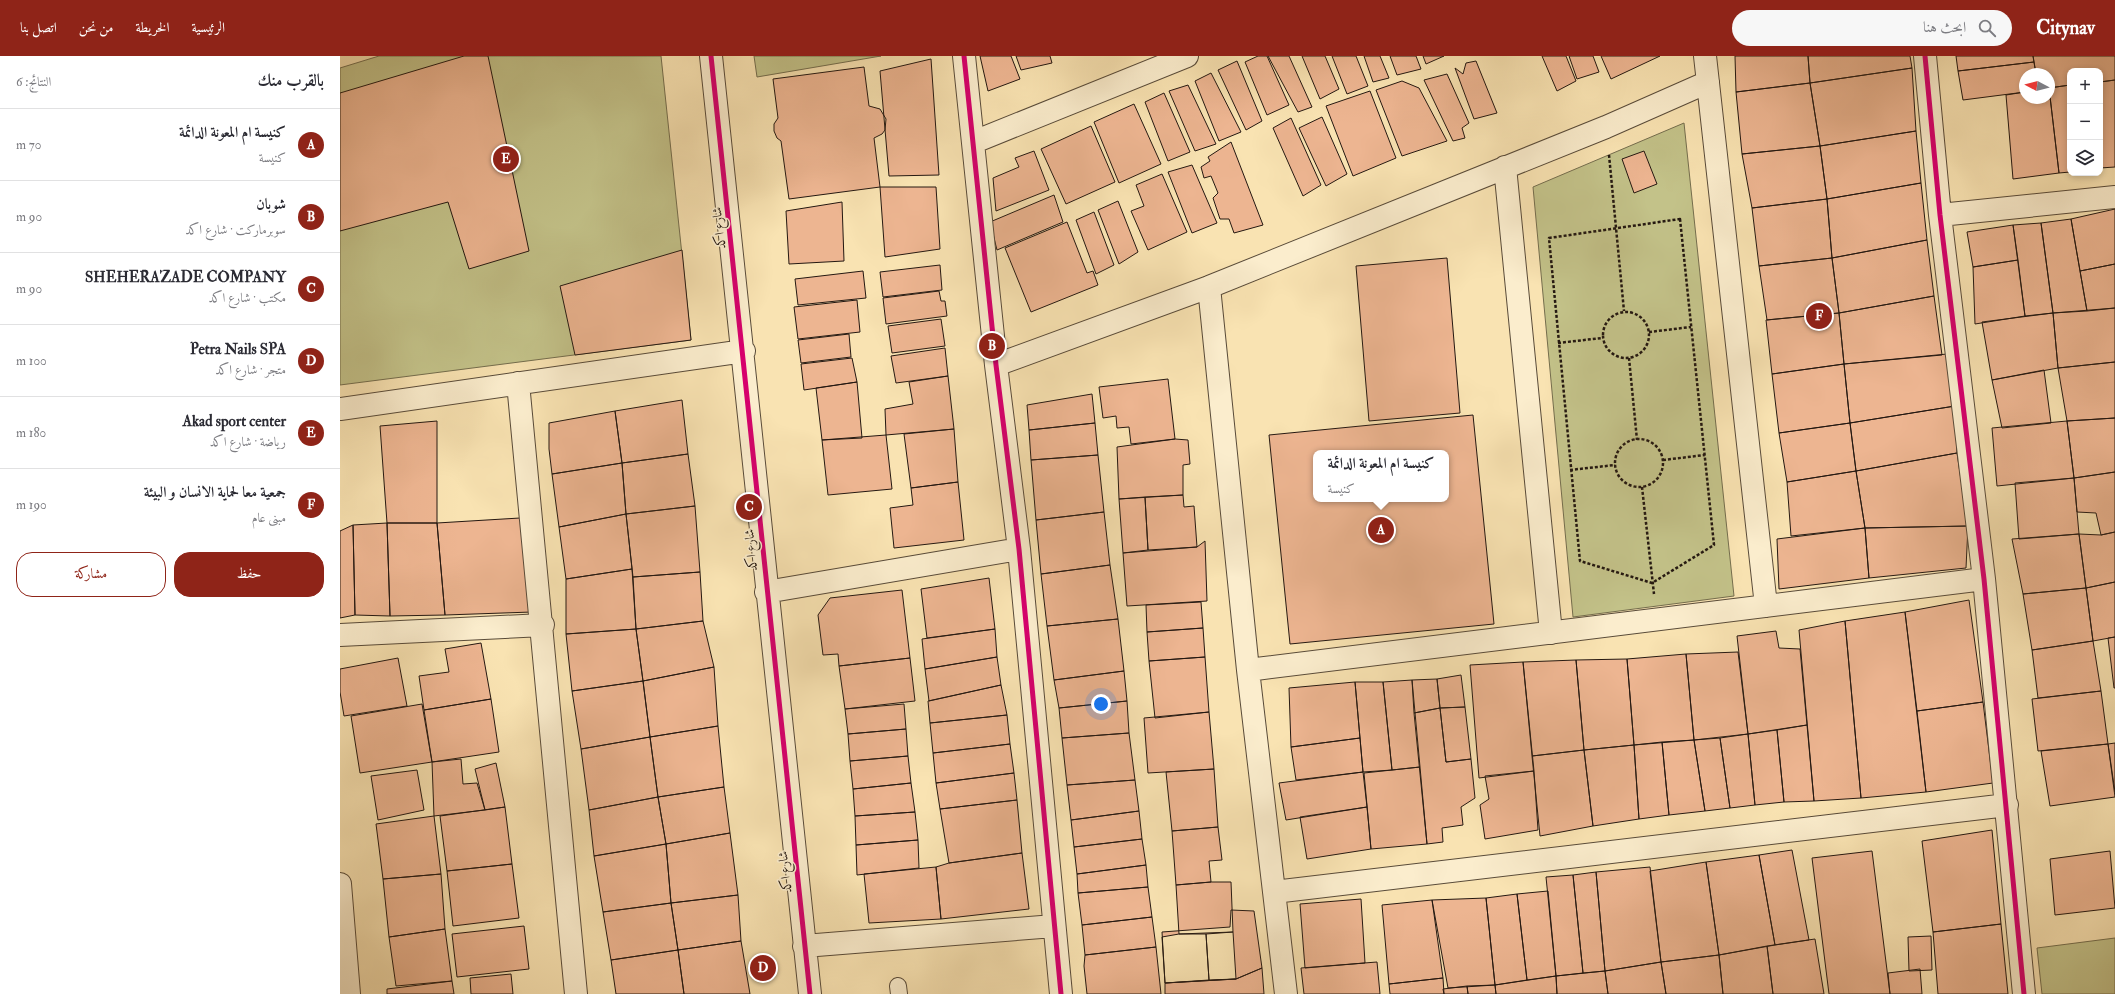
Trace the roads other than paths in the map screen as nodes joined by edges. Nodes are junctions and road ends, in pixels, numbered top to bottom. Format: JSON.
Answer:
{"nodes":[{"id":1,"x":711,"y":56,"type":"edge"},
{"id":2,"x":964,"y":56,"type":"edge"},
{"id":3,"x":1187,"y":56,"type":"edge"},
{"id":4,"x":1705,"y":56,"type":"edge"},
{"id":5,"x":1925,"y":56,"type":"edge"},
{"id":6,"x":1708,"y":82,"type":"junction"},
{"id":7,"x":974,"y":142,"type":"junction"},
{"id":8,"x":1505,"y":167,"type":"junction"},
{"id":9,"x":2115,"y":197,"type":"edge"},
{"id":10,"x":1940,"y":215,"type":"junction"},
{"id":11,"x":1209,"y":287,"type":"junction"},
{"id":12,"x":744,"y":351,"type":"junction"},
{"id":13,"x":996,"y":365,"type":"junction"},
{"id":14,"x":518,"y":383,"type":"junction"},
{"id":15,"x":340,"y":409,"type":"edge"},
{"id":16,"x":1019,"y":549,"type":"junction"},
{"id":17,"x":1984,"y":579,"type":"junction"},
{"id":18,"x":766,"y":592,"type":"junction"},
{"id":19,"x":1766,"y":606,"type":"junction"},
{"id":20,"x":542,"y":625,"type":"junction"},
{"id":21,"x":1551,"y":633,"type":"junction"},
{"id":22,"x":340,"y":635,"type":"edge"},
{"id":23,"x":1248,"y":670,"type":"junction"},
{"id":24,"x":2006,"y":805,"type":"junction"},
{"id":25,"x":340,"y":884,"type":"edge"},
{"id":26,"x":1274,"y":892,"type":"junction"},
{"id":27,"x":1054,"y":926,"type":"junction"},
{"id":28,"x":804,"y":946,"type":"junction"},
{"id":29,"x":346,"y":987,"type":"edge"},
{"id":30,"x":576,"y":994,"type":"edge"},
{"id":31,"x":810,"y":994,"type":"edge"},
{"id":32,"x":1061,"y":994,"type":"edge"},
{"id":33,"x":1286,"y":994,"type":"edge"},
{"id":34,"x":2024,"y":994,"type":"edge"}],
"edges":[{"from":1,"to":12,"type":"street","name":"شارع اكد"},
{"from":2,"to":7,"type":"street"},
{"from":3,"to":7,"type":"street"},
{"from":4,"to":6,"type":"street"},
{"from":5,"to":10,"type":"street"},
{"from":6,"to":8,"type":"street"},
{"from":6,"to":19,"type":"street"},
{"from":7,"to":13,"type":"street"},
{"from":8,"to":11,"type":"street"},
{"from":8,"to":21,"type":"street"},
{"from":9,"to":10,"type":"street"},
{"from":10,"to":17,"type":"street"},
{"from":11,"to":13,"type":"street"},
{"from":11,"to":23,"type":"street"},
{"from":12,"to":14,"type":"street"},
{"from":12,"to":18,"type":"street","name":"شارع اكد"},
{"from":13,"to":16,"type":"street"},
{"from":14,"to":15,"type":"street"},
{"from":14,"to":20,"type":"street"},
{"from":16,"to":18,"type":"street"},
{"from":16,"to":27,"type":"street"},
{"from":17,"to":19,"type":"street"},
{"from":17,"to":24,"type":"street"},
{"from":18,"to":28,"type":"street","name":"شارع اكد"},
{"from":19,"to":21,"type":"street"},
{"from":20,"to":22,"type":"street"},
{"from":20,"to":30,"type":"street"},
{"from":21,"to":23,"type":"street"},
{"from":23,"to":26,"type":"street"},
{"from":24,"to":26,"type":"street"},
{"from":24,"to":34,"type":"street"},
{"from":25,"to":29,"type":"street"},
{"from":26,"to":33,"type":"street"},
{"from":27,"to":28,"type":"street"},
{"from":27,"to":32,"type":"street"},
{"from":28,"to":31,"type":"street","name":"شارع اكد"}]}
